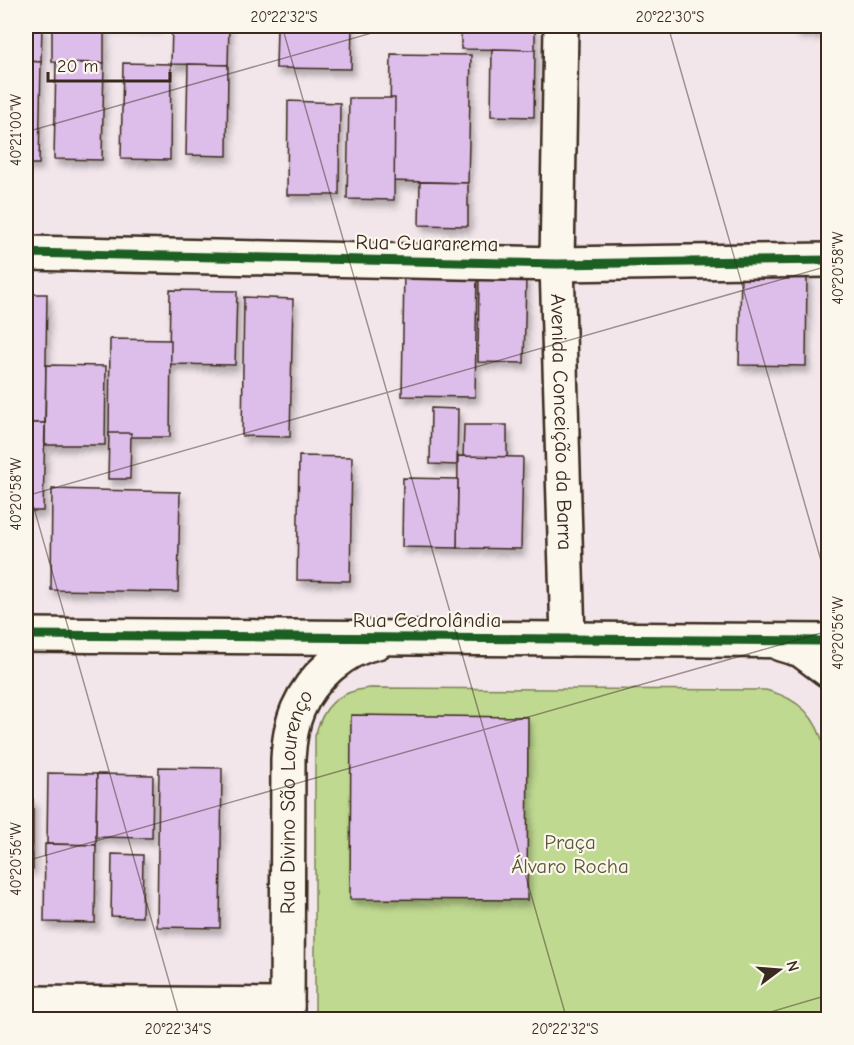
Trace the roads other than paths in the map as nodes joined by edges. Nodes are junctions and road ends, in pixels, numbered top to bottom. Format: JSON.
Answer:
{"nodes":[{"id":1,"x":561,"y":26,"type":"edge"},
{"id":2,"x":26,"y":253,"type":"edge"},
{"id":3,"x":828,"y":260,"type":"edge"},
{"id":4,"x":557,"y":264,"type":"junction"},
{"id":5,"x":26,"y":635,"type":"edge"},
{"id":6,"x":394,"y":638,"type":"junction"},
{"id":7,"x":568,"y":639,"type":"junction"},
{"id":8,"x":764,"y":640,"type":"junction"},
{"id":9,"x":828,"y":641,"type":"edge"},
{"id":10,"x":828,"y":670,"type":"edge"},
{"id":11,"x":26,"y":1003,"type":"edge"},
{"id":12,"x":287,"y":1012,"type":"edge"}],
"edges":[{"from":1,"to":4,"type":"street","name":"Avenida Conceição da Barra"},
{"from":2,"to":4,"type":"street","name":"Rua Guararema"},
{"from":3,"to":4,"type":"street","name":"Rua Guararema"},
{"from":4,"to":7,"type":"street","name":"Avenida Conceição da Barra"},
{"from":5,"to":6,"type":"street","name":"Rua Cedrolândia"},
{"from":6,"to":7,"type":"street","name":"Rua Cedrolândia"},
{"from":6,"to":12,"type":"street","name":"Rua Divino São Lourenço"},
{"from":7,"to":8,"type":"street","name":"Rua Cedrolândia"},
{"from":8,"to":9,"type":"street","name":"Rua Cedrolândia"},
{"from":8,"to":10,"type":"street"},
{"from":11,"to":12,"type":"street"}]}
